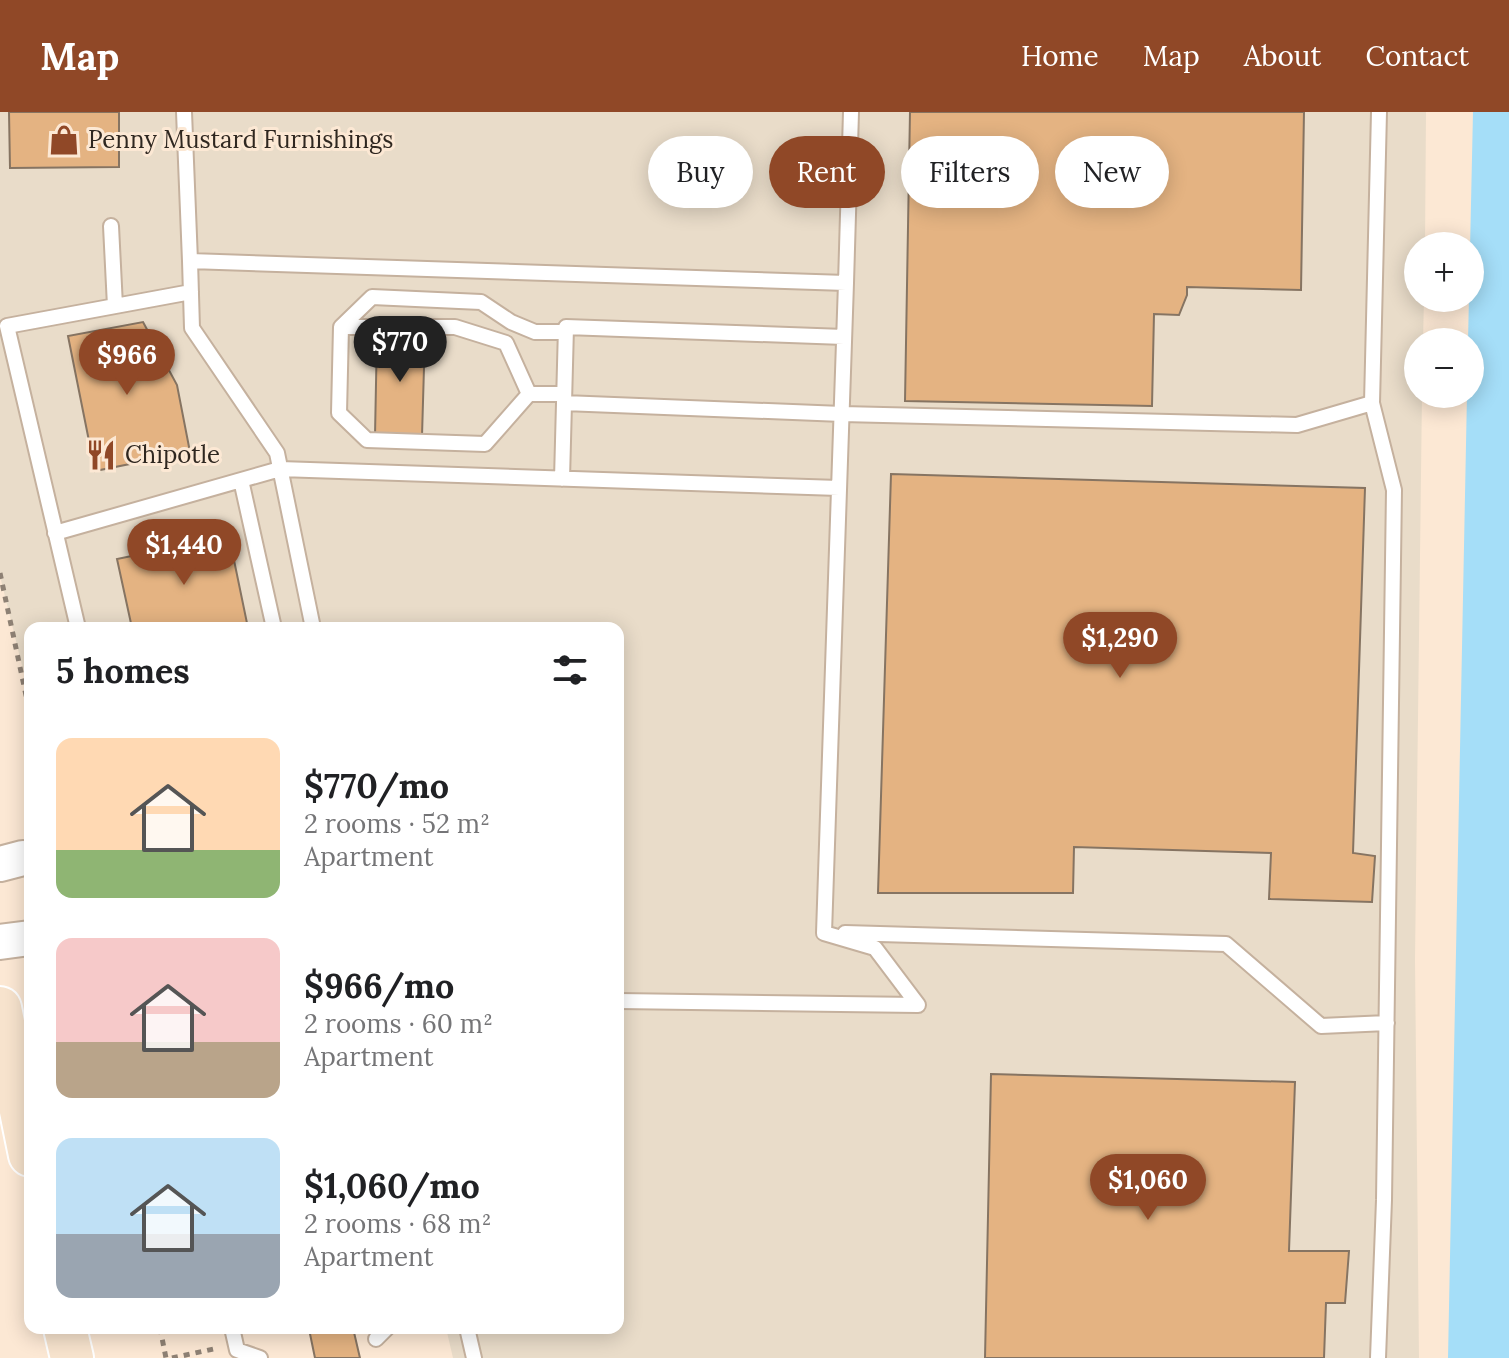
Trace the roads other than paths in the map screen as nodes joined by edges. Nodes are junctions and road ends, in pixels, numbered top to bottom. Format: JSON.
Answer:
{"nodes":[{"id":1,"x":184,"y":112,"type":"edge"},
{"id":2,"x":851,"y":112,"type":"edge"},
{"id":3,"x":1379,"y":112,"type":"edge"},
{"id":4,"x":111,"y":226,"type":"dead end"},
{"id":5,"x":190,"y":261,"type":"junction"},
{"id":6,"x":846,"y":283,"type":"junction"},
{"id":7,"x":191,"y":292,"type":"junction"},
{"id":8,"x":115,"y":306,"type":"junction"},
{"id":9,"x":341,"y":327,"type":"junction"},
{"id":10,"x":566,"y":332,"type":"junction"},
{"id":11,"x":844,"y":337,"type":"junction"},
{"id":12,"x":529,"y":394,"type":"junction"},
{"id":13,"x":564,"y":399,"type":"junction"},
{"id":14,"x":1372,"y":403,"type":"junction"},
{"id":15,"x":842,"y":414,"type":"junction"},
{"id":16,"x":280,"y":469,"type":"junction"},
{"id":17,"x":562,"y":479,"type":"junction"},
{"id":18,"x":241,"y":480,"type":"junction"},
{"id":19,"x":839,"y":488,"type":"junction"},
{"id":20,"x":55,"y":533,"type":"junction"},
{"id":21,"x":77,"y":622,"type":"edge"},
{"id":22,"x":273,"y":622,"type":"edge"},
{"id":23,"x":312,"y":622,"type":"edge"},
{"id":24,"x":824,"y":933,"type":"junction"},
{"id":25,"x":24,"y":939,"type":"edge"},
{"id":26,"x":0,"y":942,"type":"edge"},
{"id":27,"x":624,"y":1001,"type":"edge"},
{"id":28,"x":0,"y":1008,"type":"edge"},
{"id":29,"x":1387,"y":1023,"type":"junction"},
{"id":30,"x":24,"y":1126,"type":"edge"},
{"id":31,"x":66,"y":1334,"type":"edge"},
{"id":32,"x":233,"y":1334,"type":"edge"},
{"id":33,"x":468,"y":1334,"type":"edge"},
{"id":34,"x":72,"y":1358,"type":"edge"},
{"id":35,"x":260,"y":1358,"type":"edge"},
{"id":36,"x":474,"y":1358,"type":"edge"},
{"id":37,"x":1378,"y":1358,"type":"edge"}],
"edges":[{"from":1,"to":5,"type":"lane"},
{"from":2,"to":6,"type":"lane"},
{"from":3,"to":14,"type":"lane"},
{"from":4,"to":8,"type":"lane"},
{"from":5,"to":6,"type":"lane"},
{"from":5,"to":7,"type":"lane"},
{"from":6,"to":11,"type":"lane"},
{"from":7,"to":8,"type":"lane"},
{"from":7,"to":16,"type":"lane"},
{"from":8,"to":20,"type":"lane"},
{"from":9,"to":10,"type":"lane"},
{"from":9,"to":12,"type":"lane"},
{"from":9,"to":12,"type":"lane"},
{"from":10,"to":11,"type":"lane"},
{"from":10,"to":13,"type":"lane"},
{"from":11,"to":15,"type":"lane"},
{"from":12,"to":13,"type":"lane"},
{"from":13,"to":15,"type":"lane"},
{"from":13,"to":17,"type":"lane"},
{"from":14,"to":15,"type":"lane"},
{"from":14,"to":29,"type":"lane"},
{"from":15,"to":19,"type":"lane"},
{"from":16,"to":17,"type":"lane"},
{"from":16,"to":18,"type":"lane"},
{"from":16,"to":23,"type":"lane"},
{"from":17,"to":19,"type":"lane"},
{"from":18,"to":20,"type":"lane"},
{"from":18,"to":22,"type":"lane"},
{"from":19,"to":24,"type":"lane"},
{"from":20,"to":21,"type":"lane"},
{"from":24,"to":27,"type":"lane"},
{"from":24,"to":29,"type":"lane"},
{"from":25,"to":26,"type":"street"},
{"from":28,"to":30,"type":"main road"},
{"from":29,"to":37,"type":"lane"},
{"from":31,"to":34,"type":"main road"},
{"from":32,"to":35,"type":"lane"},
{"from":33,"to":36,"type":"lane"}]}
